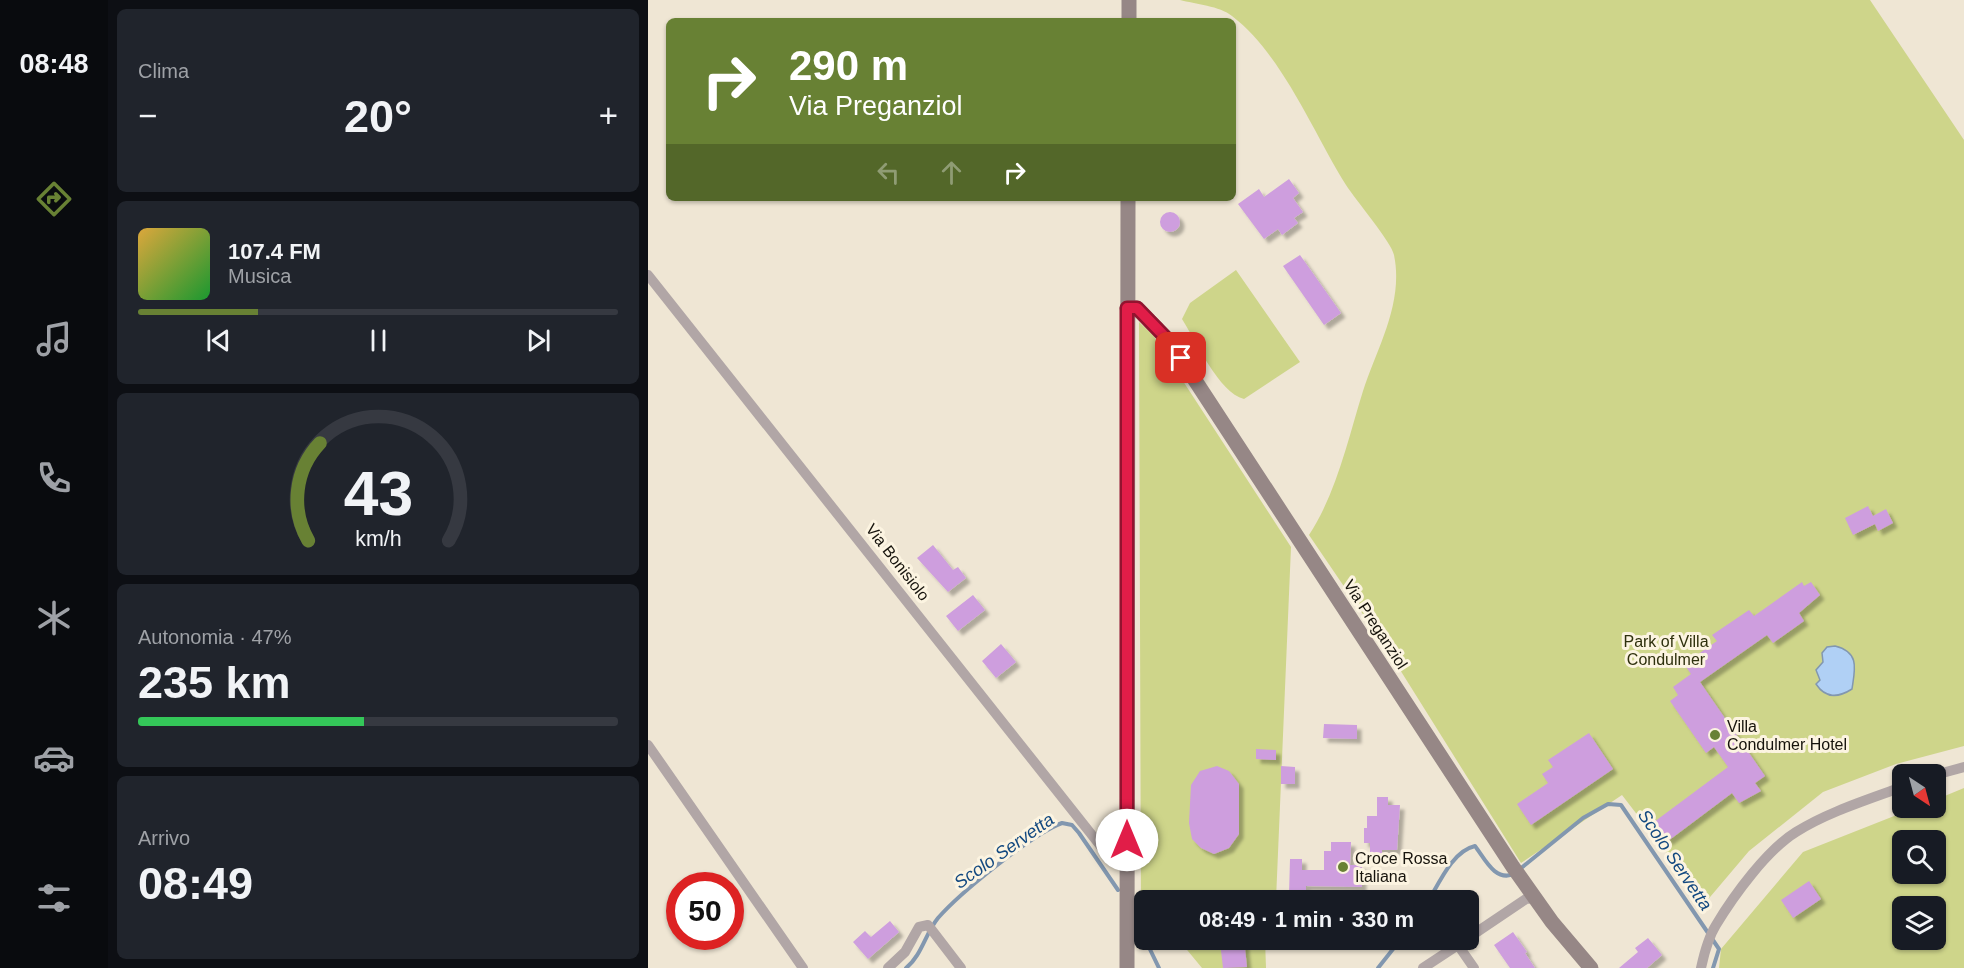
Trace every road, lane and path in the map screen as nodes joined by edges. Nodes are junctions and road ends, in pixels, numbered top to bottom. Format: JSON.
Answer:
{"nodes":[{"id":1,"x":1129,"y":0,"type":"edge"},
{"id":2,"x":1129,"y":18,"type":"edge"},
{"id":3,"x":1128,"y":201,"type":"edge"},
{"id":4,"x":648,"y":275,"type":"edge"},
{"id":5,"x":1127,"y":308,"type":"junction"},
{"id":6,"x":648,"y":744,"type":"edge"},
{"id":7,"x":1964,"y":766,"type":"edge"},
{"id":8,"x":1946,"y":772,"type":"edge"},
{"id":9,"x":1892,"y":791,"type":"edge"},
{"id":10,"x":1127,"y":863,"type":"junction"},
{"id":11,"x":1530,"y":896,"type":"junction"},
{"id":12,"x":1479,"y":931,"type":"edge"},
{"id":13,"x":1451,"y":950,"type":"edge"},
{"id":14,"x":1468,"y":950,"type":"edge"},
{"id":15,"x":803,"y":968,"type":"edge"},
{"id":16,"x":888,"y":968,"type":"edge"},
{"id":17,"x":961,"y":968,"type":"edge"},
{"id":18,"x":1127,"y":968,"type":"edge"},
{"id":19,"x":1424,"y":968,"type":"edge"},
{"id":20,"x":1474,"y":968,"type":"edge"},
{"id":21,"x":1591,"y":968,"type":"edge"},
{"id":22,"x":1701,"y":968,"type":"edge"}],
"edges":[{"from":1,"to":2,"type":"main road"},
{"from":3,"to":5,"type":"main road"},
{"from":4,"to":10,"type":"street","name":"Via Bonisiolo"},
{"from":5,"to":10,"type":"main road"},
{"from":5,"to":11,"type":"main road","name":"Via Preganziol"},
{"from":6,"to":15,"type":"street"},
{"from":7,"to":8,"type":"street"},
{"from":9,"to":22,"type":"street"},
{"from":10,"to":18,"type":"main road"},
{"from":11,"to":12,"type":"street"},
{"from":11,"to":21,"type":"main road","name":"Via Preganziol"},
{"from":13,"to":19,"type":"street"},
{"from":14,"to":20,"type":"street"},
{"from":16,"to":17,"type":"street"}]}
